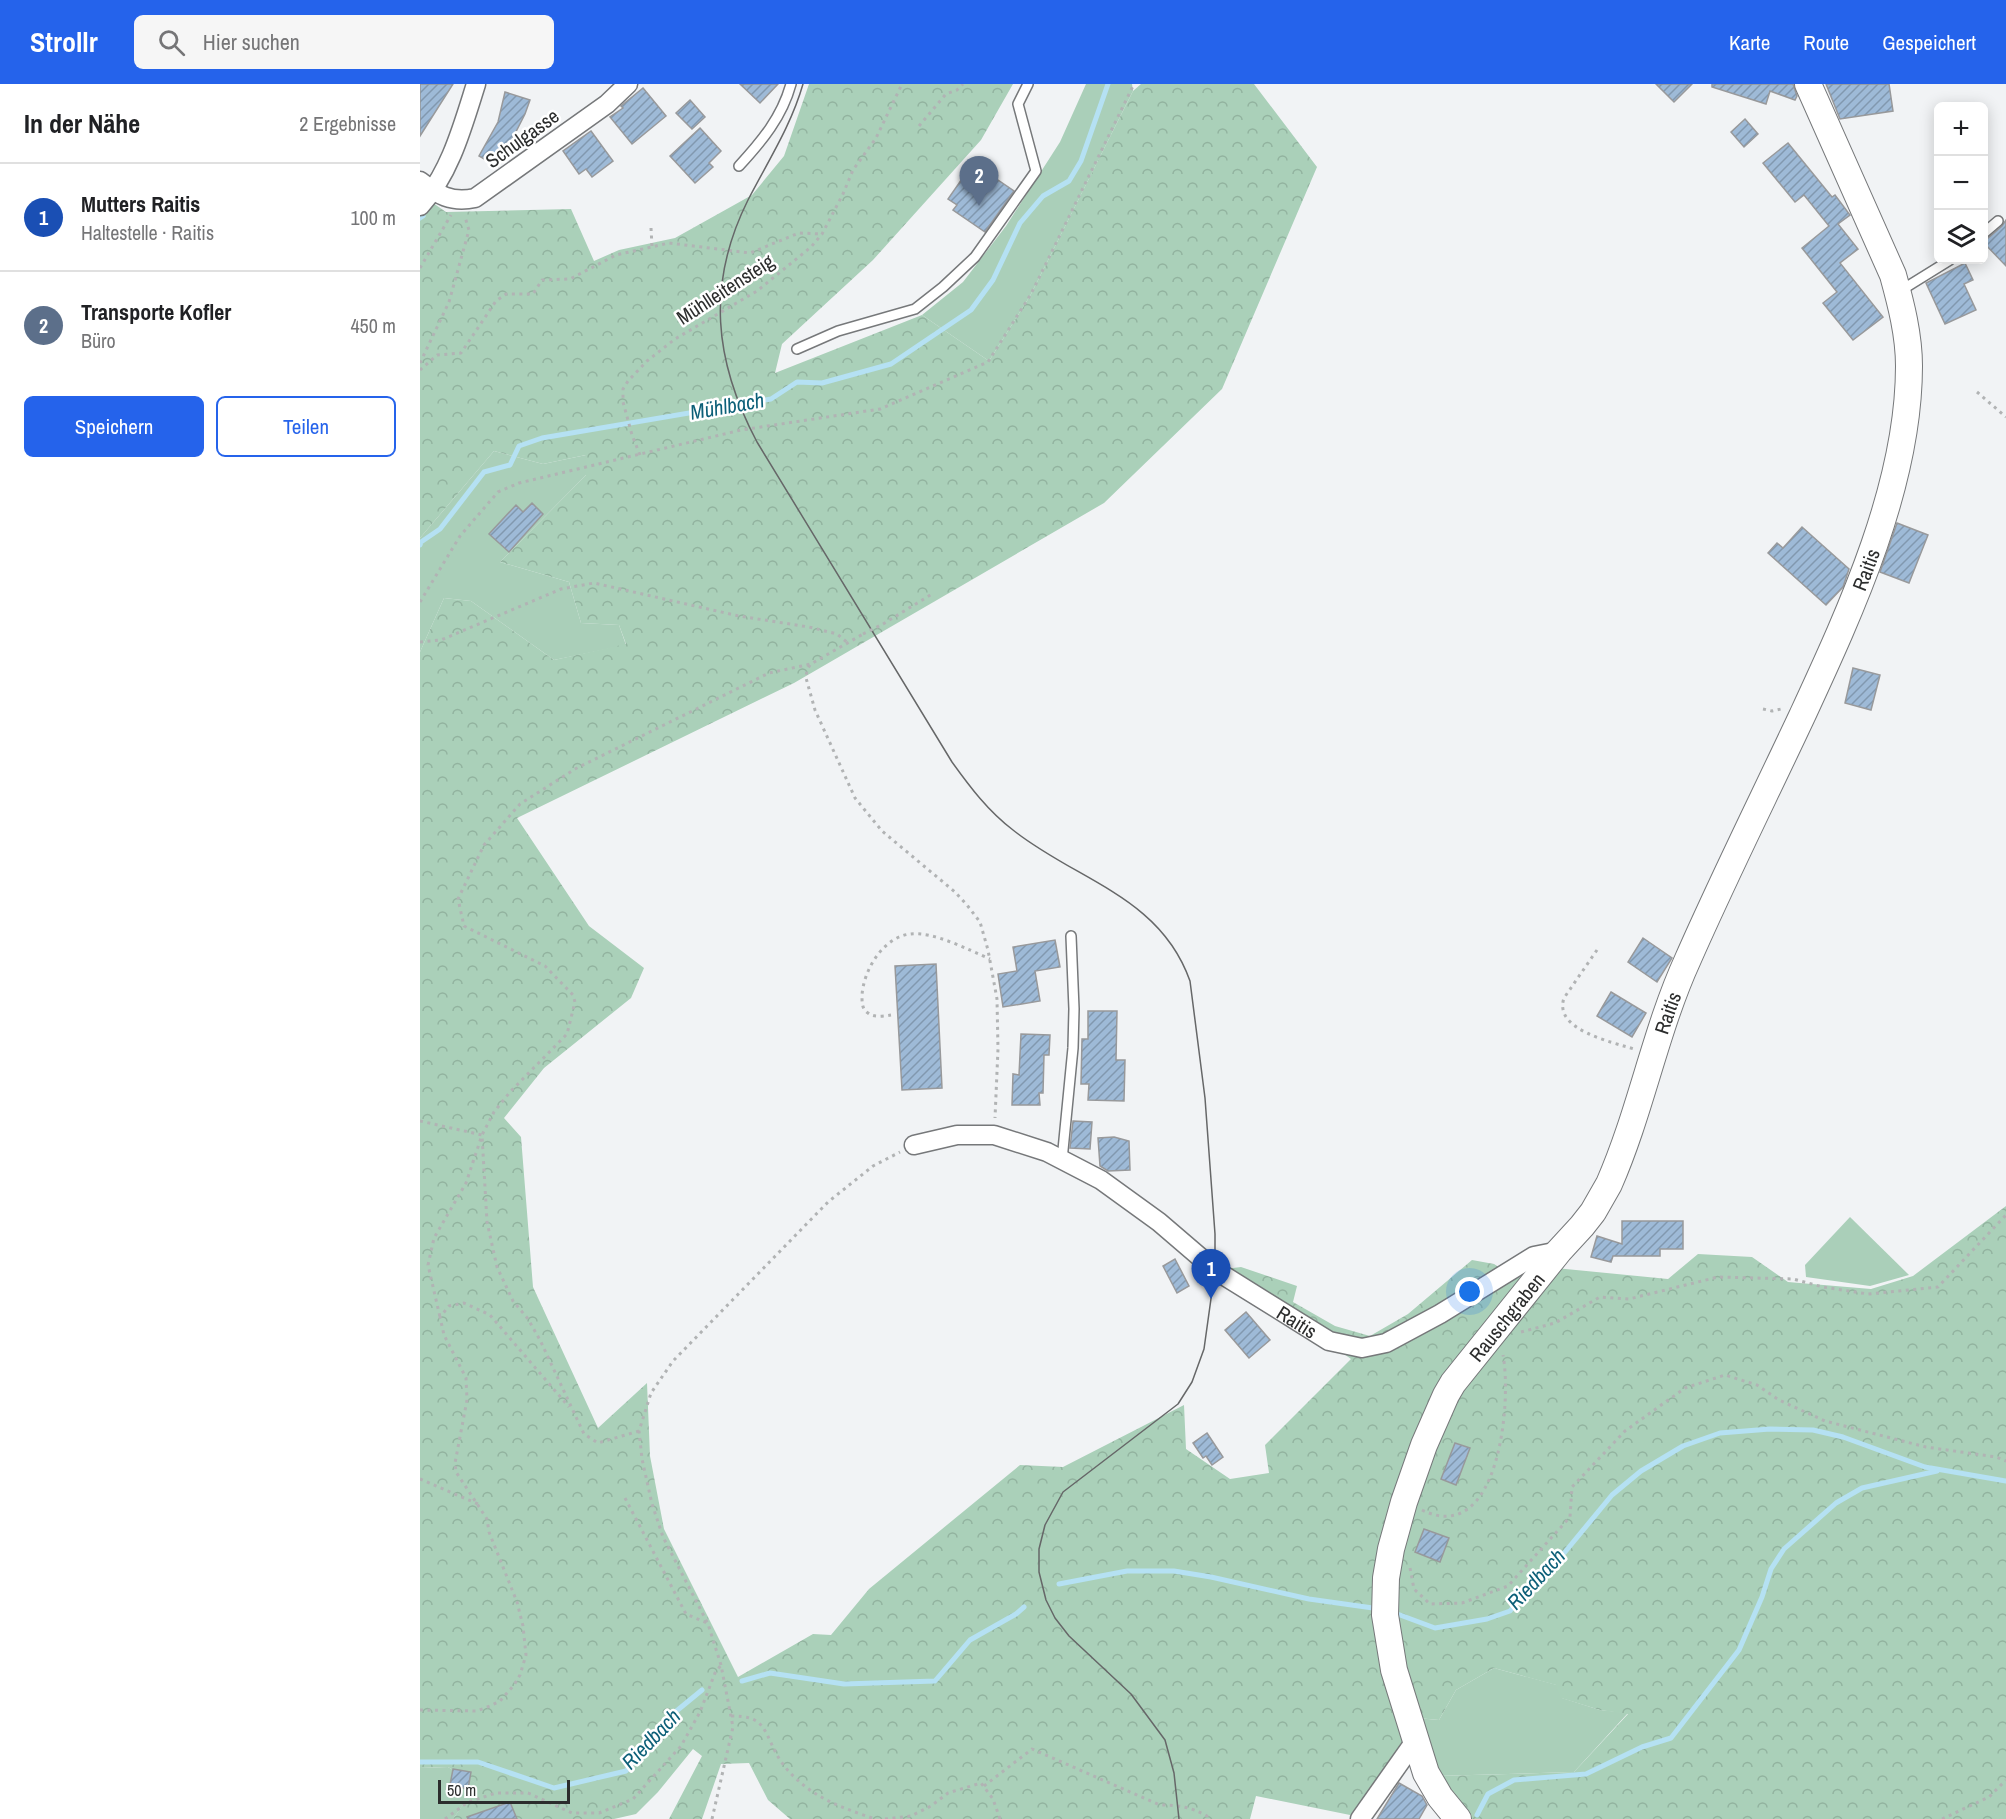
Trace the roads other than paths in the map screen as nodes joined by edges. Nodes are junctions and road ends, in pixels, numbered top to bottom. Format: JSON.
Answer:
{"nodes":[{"id":1,"x":476,"y":84,"type":"edge"},
{"id":2,"x":628,"y":84,"type":"edge"},
{"id":3,"x":791,"y":84,"type":"edge"},
{"id":4,"x":1028,"y":84,"type":"edge"},
{"id":5,"x":1808,"y":84,"type":"edge"},
{"id":6,"x":739,"y":166,"type":"dead end"},
{"id":7,"x":427,"y":186,"type":"edge"},
{"id":8,"x":420,"y":206,"type":"edge"},
{"id":9,"x":1998,"y":221,"type":"dead end"},
{"id":10,"x":1988,"y":229,"type":"edge"},
{"id":11,"x":1944,"y":264,"type":"edge"},
{"id":12,"x":1898,"y":292,"type":"junction"},
{"id":13,"x":797,"y":349,"type":"dead end"},
{"id":14,"x":1071,"y":936,"type":"dead end"},
{"id":15,"x":914,"y":1145,"type":"road end"},
{"id":16,"x":1062,"y":1160,"type":"junction"},
{"id":17,"x":1558,"y":1251,"type":"junction"},
{"id":18,"x":1415,"y":1740,"type":"junction"},
{"id":19,"x":1360,"y":1819,"type":"edge"},
{"id":20,"x":1458,"y":1819,"type":"edge"}],
"edges":[{"from":1,"to":7,"type":"street"},
{"from":2,"to":7,"type":"street","name":"Schulgasse"},
{"from":3,"to":6,"type":"lane"},
{"from":4,"to":13,"type":"lane"},
{"from":5,"to":12,"type":"street","name":"Raitis"},
{"from":7,"to":8,"type":"street"},
{"from":9,"to":10,"type":"lane"},
{"from":11,"to":12,"type":"lane"},
{"from":12,"to":17,"type":"street","name":"Raitis"},
{"from":14,"to":16,"type":"lane"},
{"from":15,"to":16,"type":"street","name":"Raitis"},
{"from":16,"to":17,"type":"street","name":"Raitis"},
{"from":17,"to":18,"type":"street","name":"Rauschgraben"},
{"from":18,"to":19,"type":"street"},
{"from":18,"to":20,"type":"street","name":"Rauschgraben"}]}
